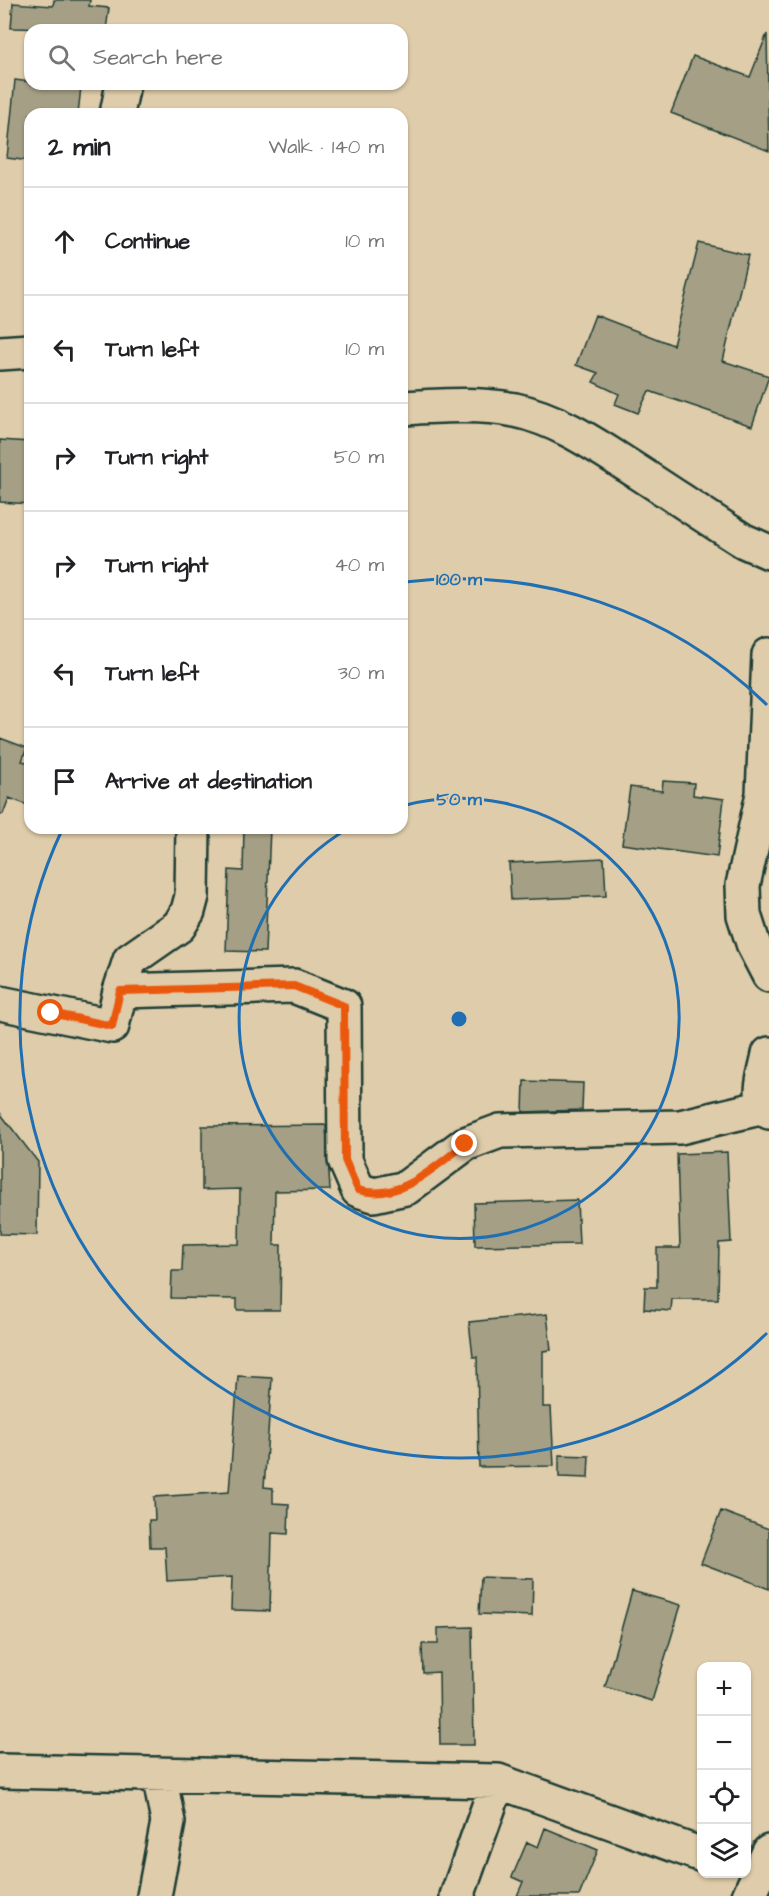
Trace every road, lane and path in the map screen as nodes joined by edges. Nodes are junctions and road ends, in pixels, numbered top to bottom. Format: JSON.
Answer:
{"nodes":[{"id":1,"x":122,"y":90,"type":"edge"},
{"id":2,"x":118,"y":108,"type":"edge"},
{"id":3,"x":24,"y":351,"type":"edge"},
{"id":4,"x":0,"y":353,"type":"edge"},
{"id":5,"x":408,"y":408,"type":"edge"},
{"id":6,"x":769,"y":552,"type":"edge"},
{"id":7,"x":769,"y":655,"type":"edge"},
{"id":8,"x":193,"y":834,"type":"edge"},
{"id":9,"x":769,"y":975,"type":"edge"},
{"id":10,"x":120,"y":991,"type":"junction"},
{"id":11,"x":0,"y":1003,"type":"edge"},
{"id":12,"x":769,"y":1054,"type":"edge"},
{"id":13,"x":767,"y":1110,"type":"edge"},
{"id":14,"x":0,"y":1771,"type":"edge"},
{"id":15,"x":159,"y":1774,"type":"junction"},
{"id":16,"x":498,"y":1781,"type":"junction"},
{"id":17,"x":697,"y":1853,"type":"edge"},
{"id":18,"x":154,"y":1896,"type":"edge"},
{"id":19,"x":457,"y":1896,"type":"edge"}],
"edges":[{"from":1,"to":2,"type":"street"},
{"from":3,"to":4,"type":"street"},
{"from":5,"to":6,"type":"street"},
{"from":7,"to":9,"type":"street"},
{"from":8,"to":10,"type":"street"},
{"from":10,"to":11,"type":"street"},
{"from":10,"to":13,"type":"street"},
{"from":12,"to":13,"type":"street"},
{"from":14,"to":15,"type":"street"},
{"from":15,"to":16,"type":"street"},
{"from":15,"to":18,"type":"street"},
{"from":16,"to":17,"type":"street"},
{"from":16,"to":19,"type":"street"}]}
